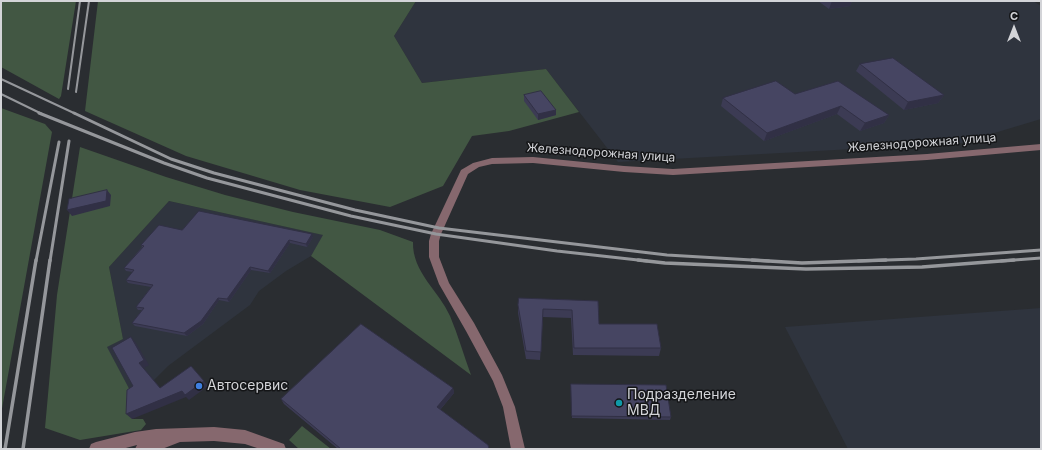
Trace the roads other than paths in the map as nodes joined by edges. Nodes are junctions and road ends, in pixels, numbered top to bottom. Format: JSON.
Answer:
{"nodes":[{"id":1,"x":1041,"y":147,"type":"edge"},
{"id":2,"x":184,"y":435,"type":"junction"},
{"id":3,"x":96,"y":449,"type":"edge"},
{"id":4,"x":142,"y":449,"type":"edge"},
{"id":5,"x":279,"y":449,"type":"edge"},
{"id":6,"x":518,"y":449,"type":"edge"}],
"edges":[{"from":1,"to":6,"type":"street","name":"Железнодорожная улица"},
{"from":2,"to":3,"type":"street"},
{"from":2,"to":4,"type":"street"},
{"from":2,"to":5,"type":"street"}]}
